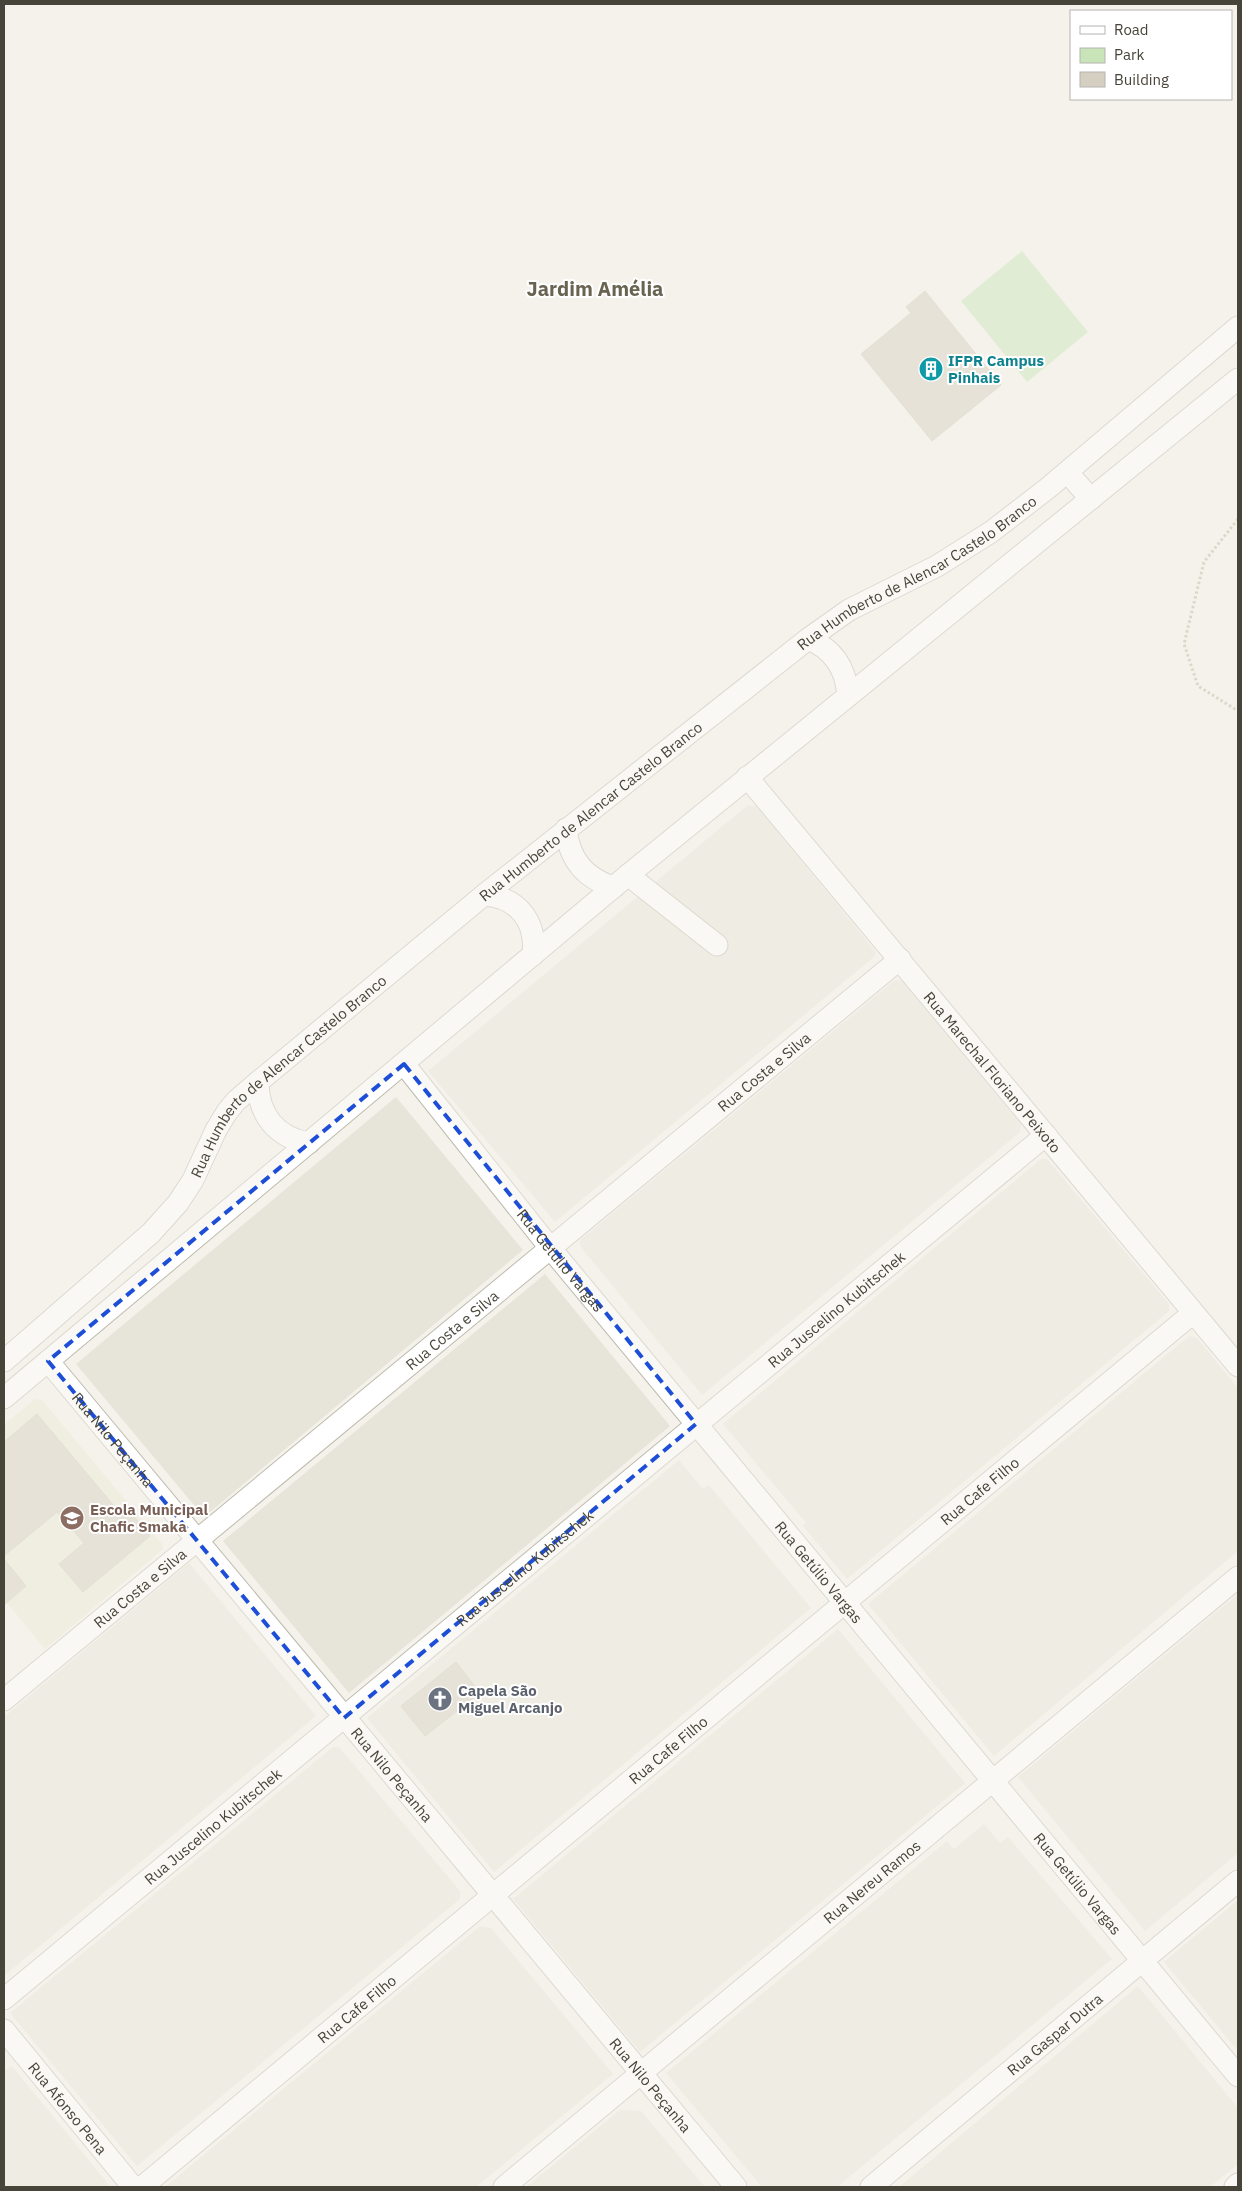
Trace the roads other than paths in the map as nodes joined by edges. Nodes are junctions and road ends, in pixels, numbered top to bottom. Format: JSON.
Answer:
{"nodes":[{"id":1,"x":1238,"y":327,"type":"edge"},
{"id":2,"x":1238,"y":379,"type":"edge"},
{"id":3,"x":1067,"y":472,"type":"junction"},
{"id":4,"x":1091,"y":499,"type":"junction"},
{"id":5,"x":808,"y":639,"type":"junction"},
{"id":6,"x":848,"y":696,"type":"junction"},
{"id":7,"x":747,"y":777,"type":"junction"},
{"id":8,"x":566,"y":829,"type":"junction"},
{"id":9,"x":621,"y":881,"type":"junction"},
{"id":10,"x":484,"y":894,"type":"junction"},
{"id":11,"x":717,"y":945,"type":"dead end"},
{"id":12,"x":533,"y":955,"type":"junction"},
{"id":13,"x":900,"y":959,"type":"junction"},
{"id":14,"x":404,"y":1064,"type":"junction"},
{"id":15,"x":258,"y":1082,"type":"junction"},
{"id":16,"x":1046,"y":1135,"type":"junction"},
{"id":17,"x":309,"y":1143,"type":"junction"},
{"id":18,"x":551,"y":1249,"type":"junction"},
{"id":19,"x":1194,"y":1312,"type":"junction"},
{"id":20,"x":4,"y":1361,"type":"edge"},
{"id":21,"x":48,"y":1361,"type":"junction"},
{"id":22,"x":1238,"y":1366,"type":"edge"},
{"id":23,"x":4,"y":1398,"type":"edge"},
{"id":24,"x":696,"y":1424,"type":"junction"},
{"id":25,"x":197,"y":1540,"type":"junction"},
{"id":26,"x":1238,"y":1577,"type":"edge"},
{"id":27,"x":845,"y":1602,"type":"junction"},
{"id":28,"x":4,"y":1700,"type":"edge"},
{"id":29,"x":344,"y":1718,"type":"junction"},
{"id":30,"x":993,"y":1781,"type":"junction"},
{"id":31,"x":1238,"y":1881,"type":"edge"},
{"id":32,"x":492,"y":1896,"type":"junction"},
{"id":33,"x":1142,"y":1960,"type":"junction"},
{"id":34,"x":4,"y":1999,"type":"edge"},
{"id":35,"x":4,"y":2030,"type":"edge"},
{"id":36,"x":642,"y":2073,"type":"junction"},
{"id":37,"x":1238,"y":2076,"type":"edge"},
{"id":38,"x":1238,"y":2184,"type":"edge"},
{"id":39,"x":133,"y":2187,"type":"edge"},
{"id":40,"x":142,"y":2187,"type":"edge"},
{"id":41,"x":504,"y":2187,"type":"edge"},
{"id":42,"x":736,"y":2187,"type":"edge"},
{"id":43,"x":871,"y":2187,"type":"edge"},
{"id":44,"x":1234,"y":2187,"type":"edge"}],
"edges":[{"from":1,"to":3,"type":"street","name":"Rua Humberto de Alencar Castelo Branco"},
{"from":2,"to":4,"type":"street"},
{"from":3,"to":4,"type":"street"},
{"from":3,"to":5,"type":"street","name":"Rua Humberto de Alencar Castelo Branco"},
{"from":4,"to":6,"type":"street"},
{"from":5,"to":6,"type":"street"},
{"from":5,"to":8,"type":"street","name":"Rua Humberto de Alencar Castelo Branco"},
{"from":6,"to":7,"type":"street"},
{"from":7,"to":9,"type":"street"},
{"from":7,"to":13,"type":"street","name":"Rua Marechal Floriano Peixoto"},
{"from":8,"to":9,"type":"street"},
{"from":8,"to":10,"type":"street","name":"Rua Humberto de Alencar Castelo Branco"},
{"from":9,"to":11,"type":"street"},
{"from":9,"to":12,"type":"street"},
{"from":10,"to":12,"type":"street"},
{"from":10,"to":15,"type":"street","name":"Rua Humberto de Alencar Castelo Branco"},
{"from":12,"to":14,"type":"street"},
{"from":13,"to":16,"type":"street","name":"Rua Marechal Floriano Peixoto"},
{"from":13,"to":18,"type":"street","name":"Rua Costa e Silva"},
{"from":14,"to":17,"type":"street"},
{"from":14,"to":18,"type":"street","name":"Rua Getúlio Vargas"},
{"from":15,"to":17,"type":"street"},
{"from":15,"to":20,"type":"street","name":"Rua Humberto de Alencar Castelo Branco"},
{"from":16,"to":19,"type":"street","name":"Rua Marechal Floriano Peixoto"},
{"from":16,"to":24,"type":"street","name":"Rua Juscelino Kubitschek"},
{"from":17,"to":21,"type":"street"},
{"from":18,"to":24,"type":"street","name":"Rua Getúlio Vargas"},
{"from":18,"to":25,"type":"street","name":"Rua Costa e Silva"},
{"from":19,"to":22,"type":"street","name":"Rua Marechal Floriano Peixoto"},
{"from":19,"to":27,"type":"street","name":"Rua Cafe Filho"},
{"from":21,"to":23,"type":"street"},
{"from":21,"to":25,"type":"street","name":"Rua Nilo Peçanha"},
{"from":24,"to":27,"type":"street","name":"Rua Getúlio Vargas"},
{"from":24,"to":29,"type":"street","name":"Rua Juscelino Kubitschek"},
{"from":25,"to":28,"type":"street","name":"Rua Costa e Silva"},
{"from":25,"to":29,"type":"street","name":"Rua Nilo Peçanha"},
{"from":26,"to":30,"type":"street","name":"Rua Nereu Ramos"},
{"from":27,"to":30,"type":"street","name":"Rua Getúlio Vargas"},
{"from":27,"to":32,"type":"street","name":"Rua Cafe Filho"},
{"from":29,"to":32,"type":"street","name":"Rua Nilo Peçanha"},
{"from":29,"to":34,"type":"street","name":"Rua Juscelino Kubitschek"},
{"from":30,"to":33,"type":"street","name":"Rua Getúlio Vargas"},
{"from":30,"to":36,"type":"street","name":"Rua Nereu Ramos"},
{"from":31,"to":33,"type":"street","name":"Rua Gaspar Dutra"},
{"from":32,"to":36,"type":"street","name":"Rua Nilo Peçanha"},
{"from":32,"to":40,"type":"street","name":"Rua Cafe Filho"},
{"from":33,"to":37,"type":"street","name":"Rua Getúlio Vargas"},
{"from":33,"to":43,"type":"street","name":"Rua Gaspar Dutra"},
{"from":35,"to":39,"type":"street","name":"Rua Afonso Pena"},
{"from":36,"to":41,"type":"street","name":"Rua Nereu Ramos"},
{"from":36,"to":42,"type":"street","name":"Rua Nilo Peçanha"},
{"from":38,"to":44,"type":"street"}]}
